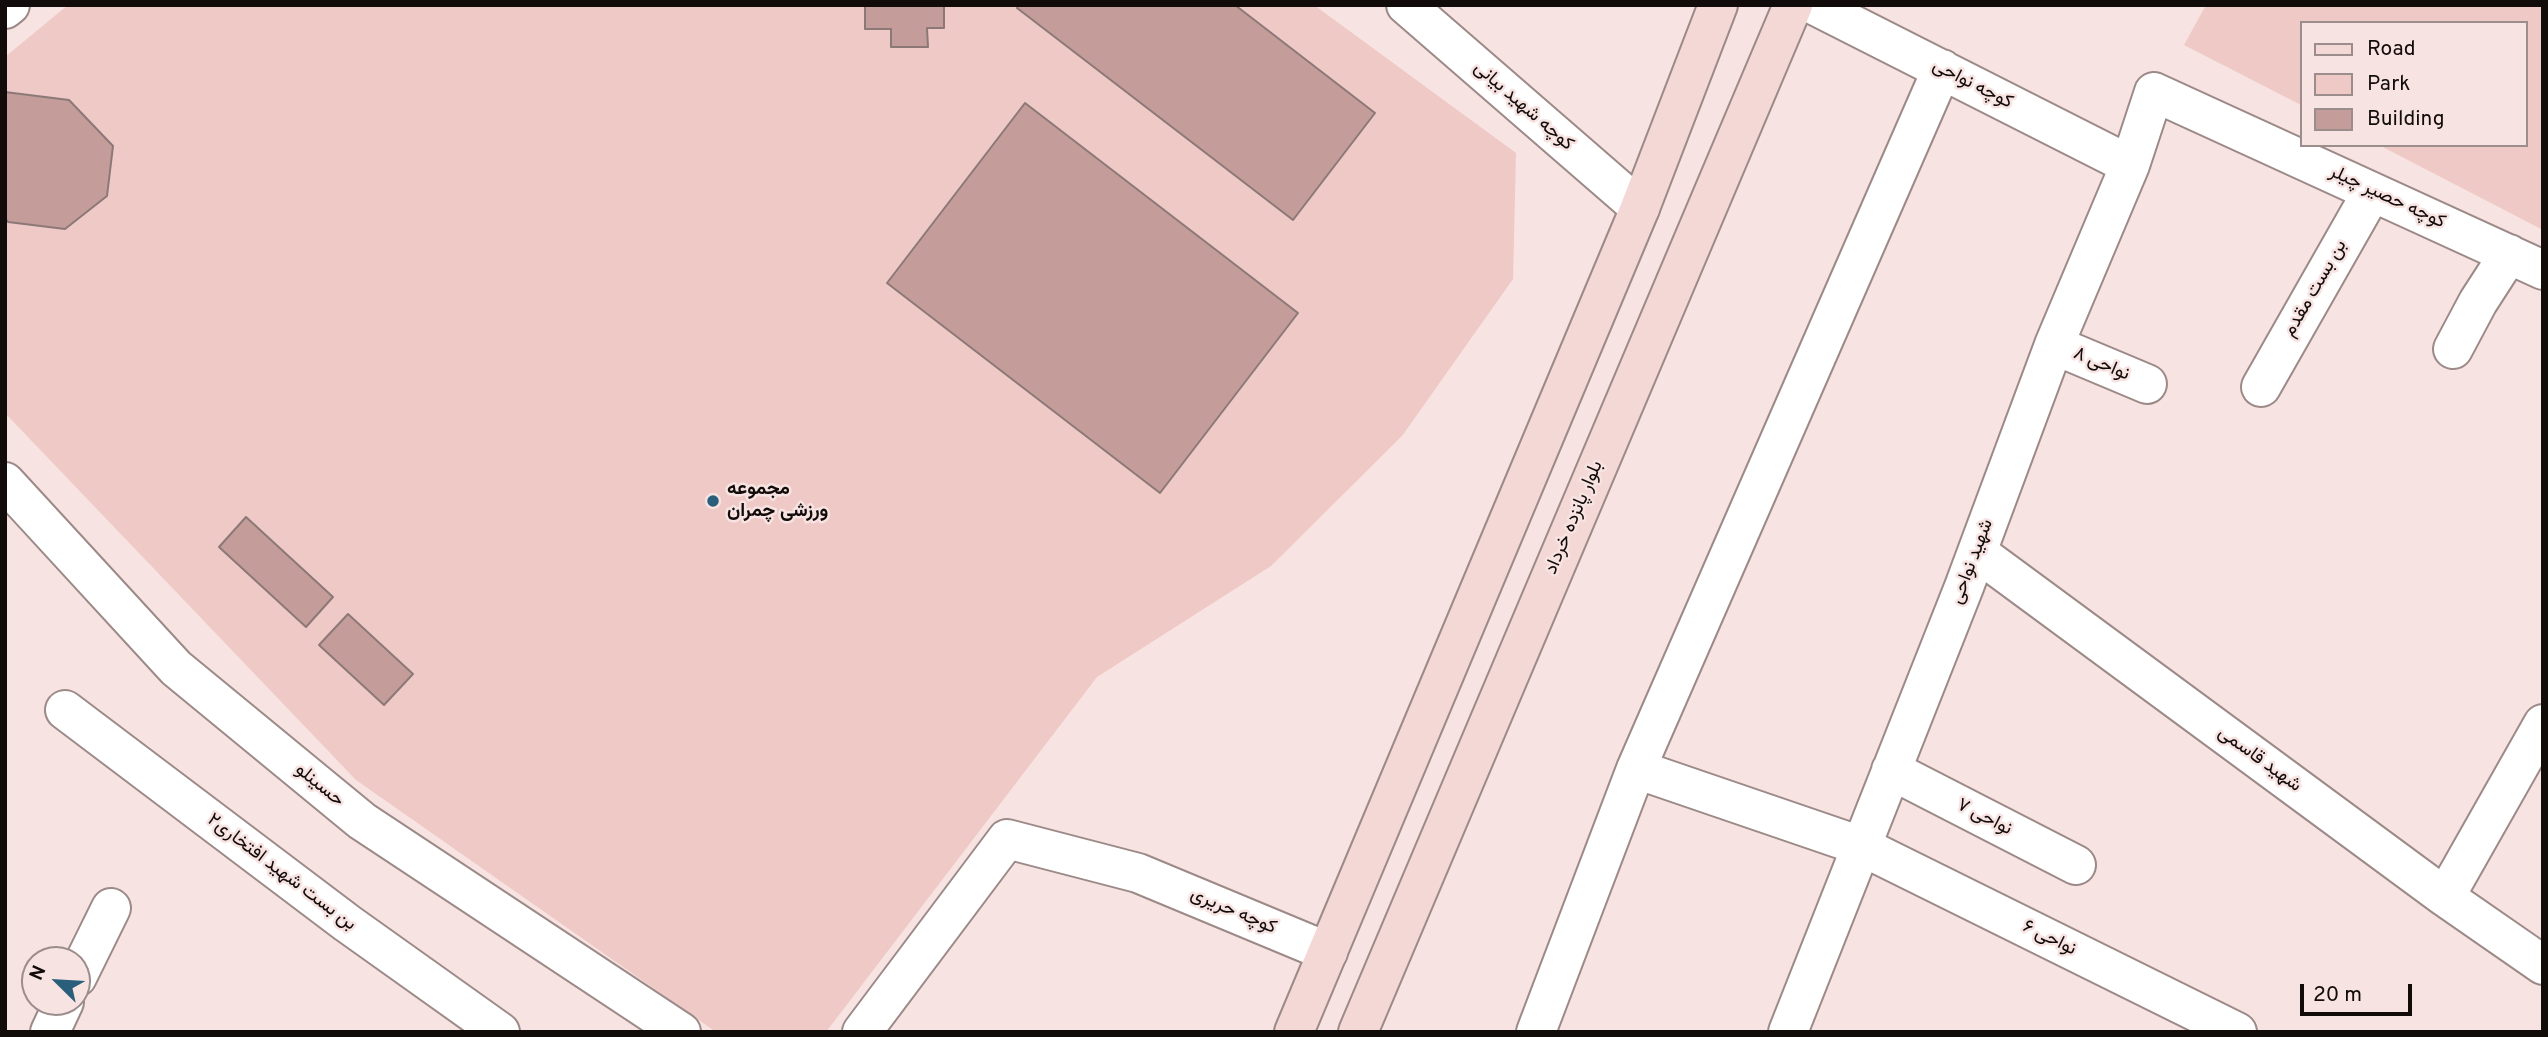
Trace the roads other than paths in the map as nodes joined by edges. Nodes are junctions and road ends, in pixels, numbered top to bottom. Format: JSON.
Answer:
{"nodes":[{"id":1,"x":10,"y":5,"type":"edge"},
{"id":2,"x":1406,"y":5,"type":"edge"},
{"id":3,"x":1718,"y":5,"type":"edge"},
{"id":4,"x":1793,"y":5,"type":"edge"},
{"id":5,"x":1814,"y":5,"type":"edge"},
{"id":6,"x":5,"y":9,"type":"edge"},
{"id":7,"x":1942,"y":69,"type":"junction"},
{"id":8,"x":2154,"y":92,"type":"joint"},
{"id":9,"x":2130,"y":165,"type":"junction"},
{"id":10,"x":2372,"y":192,"type":"junction"},
{"id":11,"x":1640,"y":208,"type":"junction"},
{"id":12,"x":2509,"y":254,"type":"junction"},
{"id":13,"x":2543,"y":270,"type":"edge"},
{"id":14,"x":2054,"y":345,"type":"junction"},
{"id":15,"x":2453,"y":349,"type":"dead end"},
{"id":16,"x":2147,"y":384,"type":"dead end"},
{"id":17,"x":2261,"y":387,"type":"dead end"},
{"id":18,"x":5,"y":482,"type":"edge"},
{"id":19,"x":1977,"y":552,"type":"junction"},
{"id":20,"x":65,"y":710,"type":"dead end"},
{"id":21,"x":2543,"y":724,"type":"edge"},
{"id":22,"x":1636,"y":769,"type":"junction"},
{"id":23,"x":1892,"y":770,"type":"junction"},
{"id":24,"x":1861,"y":846,"type":"junction"},
{"id":25,"x":2077,"y":865,"type":"dead end"},
{"id":26,"x":2445,"y":897,"type":"junction"},
{"id":27,"x":111,"y":908,"type":"dead end"},
{"id":28,"x":91,"y":949,"type":"edge"},
{"id":29,"x":1328,"y":952,"type":"junction"},
{"id":30,"x":2543,"y":965,"type":"edge"},
{"id":31,"x":57,"y":1016,"type":"edge"},
{"id":32,"x":50,"y":1032,"type":"edge"},
{"id":33,"x":500,"y":1032,"type":"edge"},
{"id":34,"x":681,"y":1032,"type":"edge"},
{"id":35,"x":862,"y":1032,"type":"edge"},
{"id":36,"x":1294,"y":1032,"type":"edge"},
{"id":37,"x":1358,"y":1032,"type":"edge"},
{"id":38,"x":1536,"y":1032,"type":"edge"},
{"id":39,"x":1788,"y":1032,"type":"edge"},
{"id":40,"x":2238,"y":1032,"type":"edge"}],
"edges":[{"from":1,"to":6,"type":"street"},
{"from":2,"to":11,"type":"street","name":"کوچه شهید بیانی"},
{"from":3,"to":11,"type":"main road"},
{"from":4,"to":37,"type":"main road","name":"بلوار پانزده خرداد"},
{"from":5,"to":7,"type":"street","name":"کوچه نواحی"},
{"from":7,"to":9,"type":"street","name":"کوچه نواحی"},
{"from":7,"to":22,"type":"street"},
{"from":8,"to":9,"type":"street","name":"شهید نواحی"},
{"from":8,"to":10,"type":"street","name":"کوچه حصیر چیلر"},
{"from":9,"to":14,"type":"street","name":"شهید نواحی"},
{"from":10,"to":12,"type":"street","name":"کوچه حصیر چیلر"},
{"from":10,"to":17,"type":"street","name":"بن بست مقدم"},
{"from":11,"to":29,"type":"main road"},
{"from":12,"to":13,"type":"street","name":"کوچه حصیر چیلر"},
{"from":12,"to":15,"type":"street"},
{"from":14,"to":16,"type":"street","name":"نواحی ۸"},
{"from":14,"to":19,"type":"street","name":"شهید نواحی"},
{"from":18,"to":34,"type":"street","name":"حسینلو"},
{"from":19,"to":23,"type":"street","name":"شهید نواحی"},
{"from":19,"to":26,"type":"street","name":"شهید قاسمی"},
{"from":20,"to":33,"type":"street","name":"بن بست شهید افتخاری۲"},
{"from":21,"to":26,"type":"street"},
{"from":22,"to":24,"type":"street","name":"نواحی ۶"},
{"from":22,"to":38,"type":"street"},
{"from":23,"to":24,"type":"street","name":"شهید نواحی"},
{"from":23,"to":25,"type":"street","name":"نواحی ۷"},
{"from":24,"to":39,"type":"street","name":"شهید نواحی"},
{"from":24,"to":40,"type":"street","name":"نواحی ۶"},
{"from":26,"to":30,"type":"street","name":"شهید قاسمی"},
{"from":27,"to":28,"type":"street"},
{"from":29,"to":35,"type":"street","name":"کوچه حریری"},
{"from":29,"to":36,"type":"main road"},
{"from":31,"to":32,"type":"street"}]}
